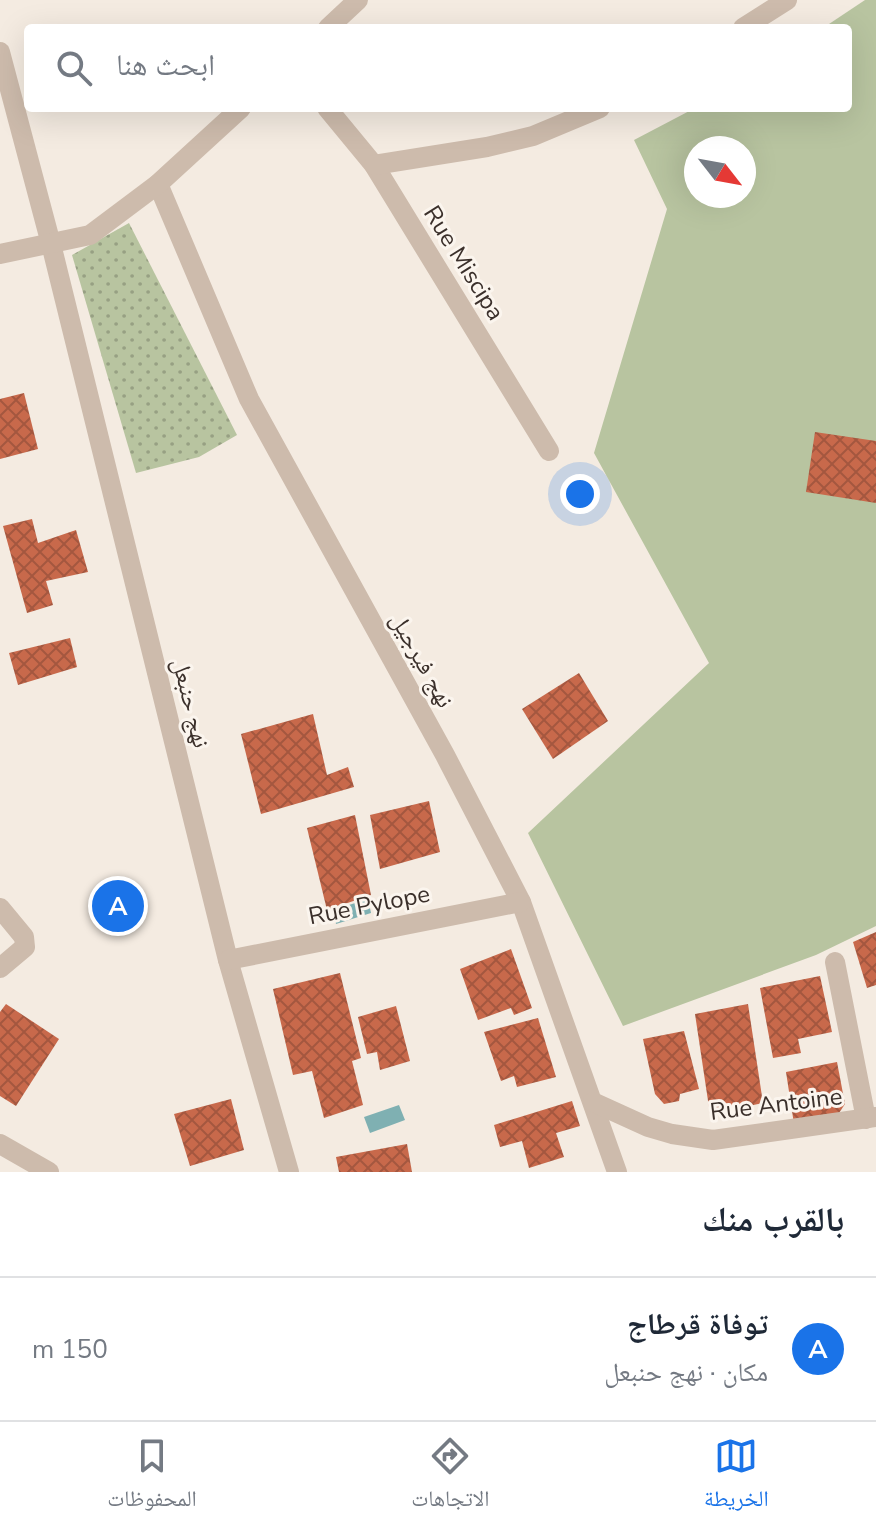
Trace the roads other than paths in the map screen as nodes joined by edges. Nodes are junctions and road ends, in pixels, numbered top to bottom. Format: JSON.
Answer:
{"nodes":[{"id":1,"x":358,"y":0,"type":"edge"},
{"id":2,"x":787,"y":0,"type":"edge"},
{"id":3,"x":332,"y":24,"type":"edge"},
{"id":4,"x":749,"y":24,"type":"edge"},
{"id":5,"x":0,"y":52,"type":"edge"},
{"id":6,"x":237,"y":112,"type":"edge"},
{"id":7,"x":330,"y":112,"type":"edge"},
{"id":8,"x":590,"y":112,"type":"edge"},
{"id":9,"x":374,"y":165,"type":"junction"},
{"id":10,"x":158,"y":184,"type":"junction"},
{"id":11,"x":51,"y":244,"type":"junction"},
{"id":12,"x":0,"y":254,"type":"edge"},
{"id":13,"x":549,"y":451,"type":"dead end"},
{"id":14,"x":521,"y":902,"type":"junction"},
{"id":15,"x":0,"y":908,"type":"edge"},
{"id":16,"x":228,"y":960,"type":"junction"},
{"id":17,"x":835,"y":962,"type":"dead end"},
{"id":18,"x":0,"y":968,"type":"edge"},
{"id":19,"x":593,"y":1102,"type":"junction"},
{"id":20,"x":871,"y":1118,"type":"edge"},
{"id":21,"x":0,"y":1144,"type":"edge"},
{"id":22,"x":49,"y":1172,"type":"edge"},
{"id":23,"x":289,"y":1172,"type":"edge"},
{"id":24,"x":617,"y":1172,"type":"edge"}],
"edges":[{"from":1,"to":3,"type":"street"},
{"from":2,"to":4,"type":"street"},
{"from":5,"to":11,"type":"street","name":"نهج حنبعل"},
{"from":6,"to":10,"type":"street"},
{"from":7,"to":9,"type":"street","name":"Rue Miscipa"},
{"from":8,"to":9,"type":"street"},
{"from":9,"to":13,"type":"street","name":"Rue Miscipa"},
{"from":10,"to":11,"type":"street"},
{"from":10,"to":14,"type":"street","name":"نهج فيرجيل"},
{"from":11,"to":12,"type":"street"},
{"from":11,"to":16,"type":"street","name":"نهج حنبعل"},
{"from":14,"to":16,"type":"street","name":"Rue Pylope"},
{"from":14,"to":19,"type":"street","name":"نهج فيرجيل"},
{"from":15,"to":18,"type":"street"},
{"from":16,"to":23,"type":"street","name":"نهج حنبعل"},
{"from":17,"to":20,"type":"street"},
{"from":19,"to":20,"type":"street","name":"Rue Antoine"},
{"from":19,"to":24,"type":"street","name":"نهج فيرجيل"},
{"from":21,"to":22,"type":"street"}]}
